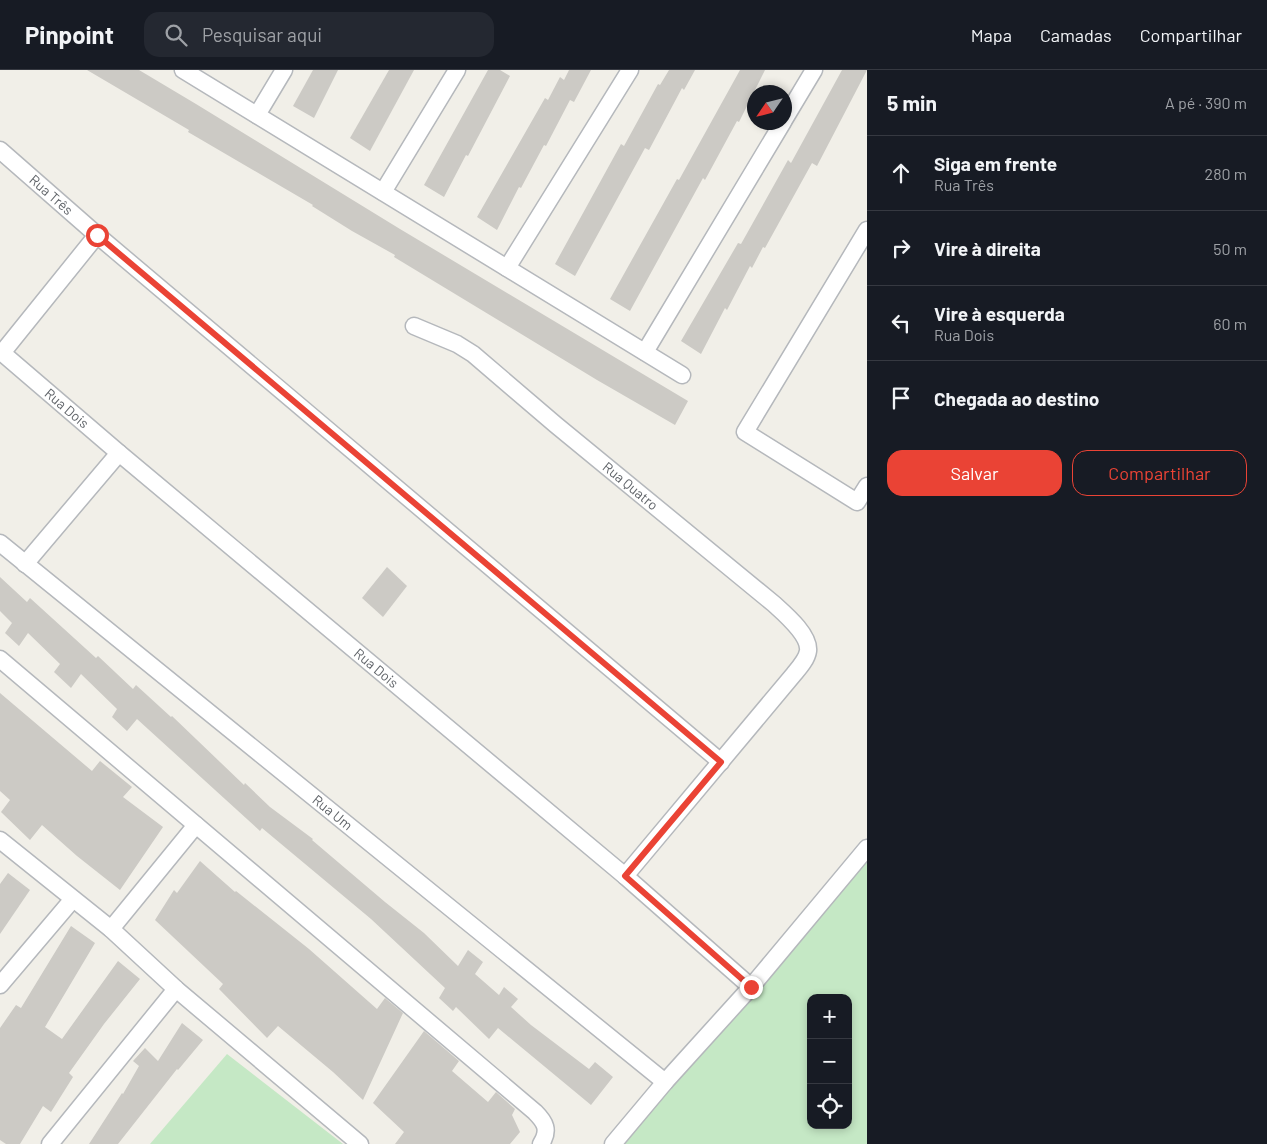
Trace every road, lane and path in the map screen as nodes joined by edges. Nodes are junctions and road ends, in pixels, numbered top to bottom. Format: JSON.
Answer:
{"nodes":[{"id":1,"x":183,"y":70,"type":"edge"},
{"id":2,"x":284,"y":70,"type":"edge"},
{"id":3,"x":457,"y":70,"type":"edge"},
{"id":4,"x":630,"y":70,"type":"edge"},
{"id":5,"x":814,"y":70,"type":"edge"},
{"id":6,"x":792,"y":107,"type":"edge"},
{"id":7,"x":257,"y":115,"type":"junction"},
{"id":8,"x":779,"y":130,"type":"edge"},
{"id":9,"x":0,"y":150,"type":"edge"},
{"id":10,"x":383,"y":192,"type":"junction"},
{"id":11,"x":867,"y":230,"type":"edge"},
{"id":12,"x":97,"y":235,"type":"junction"},
{"id":13,"x":507,"y":268,"type":"junction"},
{"id":14,"x":414,"y":326,"type":"dead end"},
{"id":15,"x":1,"y":352,"type":"edge"},
{"id":16,"x":645,"y":352,"type":"junction"},
{"id":17,"x":682,"y":375,"type":"dead end"},
{"id":18,"x":119,"y":453,"type":"junction"},
{"id":19,"x":867,"y":486,"type":"edge"},
{"id":20,"x":862,"y":505,"type":"edge"},
{"id":21,"x":0,"y":543,"type":"edge"},
{"id":22,"x":25,"y":564,"type":"junction"},
{"id":23,"x":0,"y":658,"type":"edge"},
{"id":24,"x":721,"y":762,"type":"junction"},
{"id":25,"x":196,"y":825,"type":"junction"},
{"id":26,"x":0,"y":840,"type":"edge"},
{"id":27,"x":867,"y":848,"type":"edge"},
{"id":28,"x":625,"y":876,"type":"junction"},
{"id":29,"x":73,"y":899,"type":"junction"},
{"id":30,"x":110,"y":929,"type":"junction"},
{"id":31,"x":0,"y":985,"type":"edge"},
{"id":32,"x":751,"y":987,"type":"junction"},
{"id":33,"x":176,"y":989,"type":"junction"},
{"id":34,"x":665,"y":1082,"type":"junction"},
{"id":35,"x":50,"y":1144,"type":"edge"},
{"id":36,"x":360,"y":1144,"type":"edge"},
{"id":37,"x":542,"y":1144,"type":"edge"},
{"id":38,"x":613,"y":1144,"type":"edge"}],
"edges":[{"from":1,"to":7,"type":"street"},
{"from":2,"to":7,"type":"street"},
{"from":3,"to":10,"type":"street"},
{"from":4,"to":13,"type":"street"},
{"from":5,"to":6,"type":"street"},
{"from":7,"to":10,"type":"street"},
{"from":8,"to":16,"type":"street"},
{"from":9,"to":12,"type":"street","name":"Rua Três"},
{"from":10,"to":13,"type":"street"},
{"from":11,"to":20,"type":"street"},
{"from":12,"to":15,"type":"street"},
{"from":12,"to":24,"type":"street","name":"Rua Três"},
{"from":13,"to":16,"type":"street"},
{"from":14,"to":24,"type":"street","name":"Rua Quatro"},
{"from":15,"to":18,"type":"street","name":"Rua Dois"},
{"from":16,"to":17,"type":"street"},
{"from":18,"to":22,"type":"street"},
{"from":18,"to":28,"type":"street","name":"Rua Dois"},
{"from":19,"to":20,"type":"street"},
{"from":21,"to":22,"type":"street","name":"Rua Um"},
{"from":22,"to":34,"type":"street","name":"Rua Um"},
{"from":23,"to":25,"type":"street"},
{"from":24,"to":28,"type":"street"},
{"from":25,"to":30,"type":"street"},
{"from":25,"to":37,"type":"street"},
{"from":26,"to":29,"type":"street"},
{"from":27,"to":32,"type":"street"},
{"from":28,"to":32,"type":"street","name":"Rua Dois"},
{"from":29,"to":30,"type":"street"},
{"from":29,"to":31,"type":"street"},
{"from":30,"to":33,"type":"street"},
{"from":32,"to":34,"type":"street"},
{"from":33,"to":35,"type":"street"},
{"from":33,"to":36,"type":"street"},
{"from":34,"to":38,"type":"street"}]}
